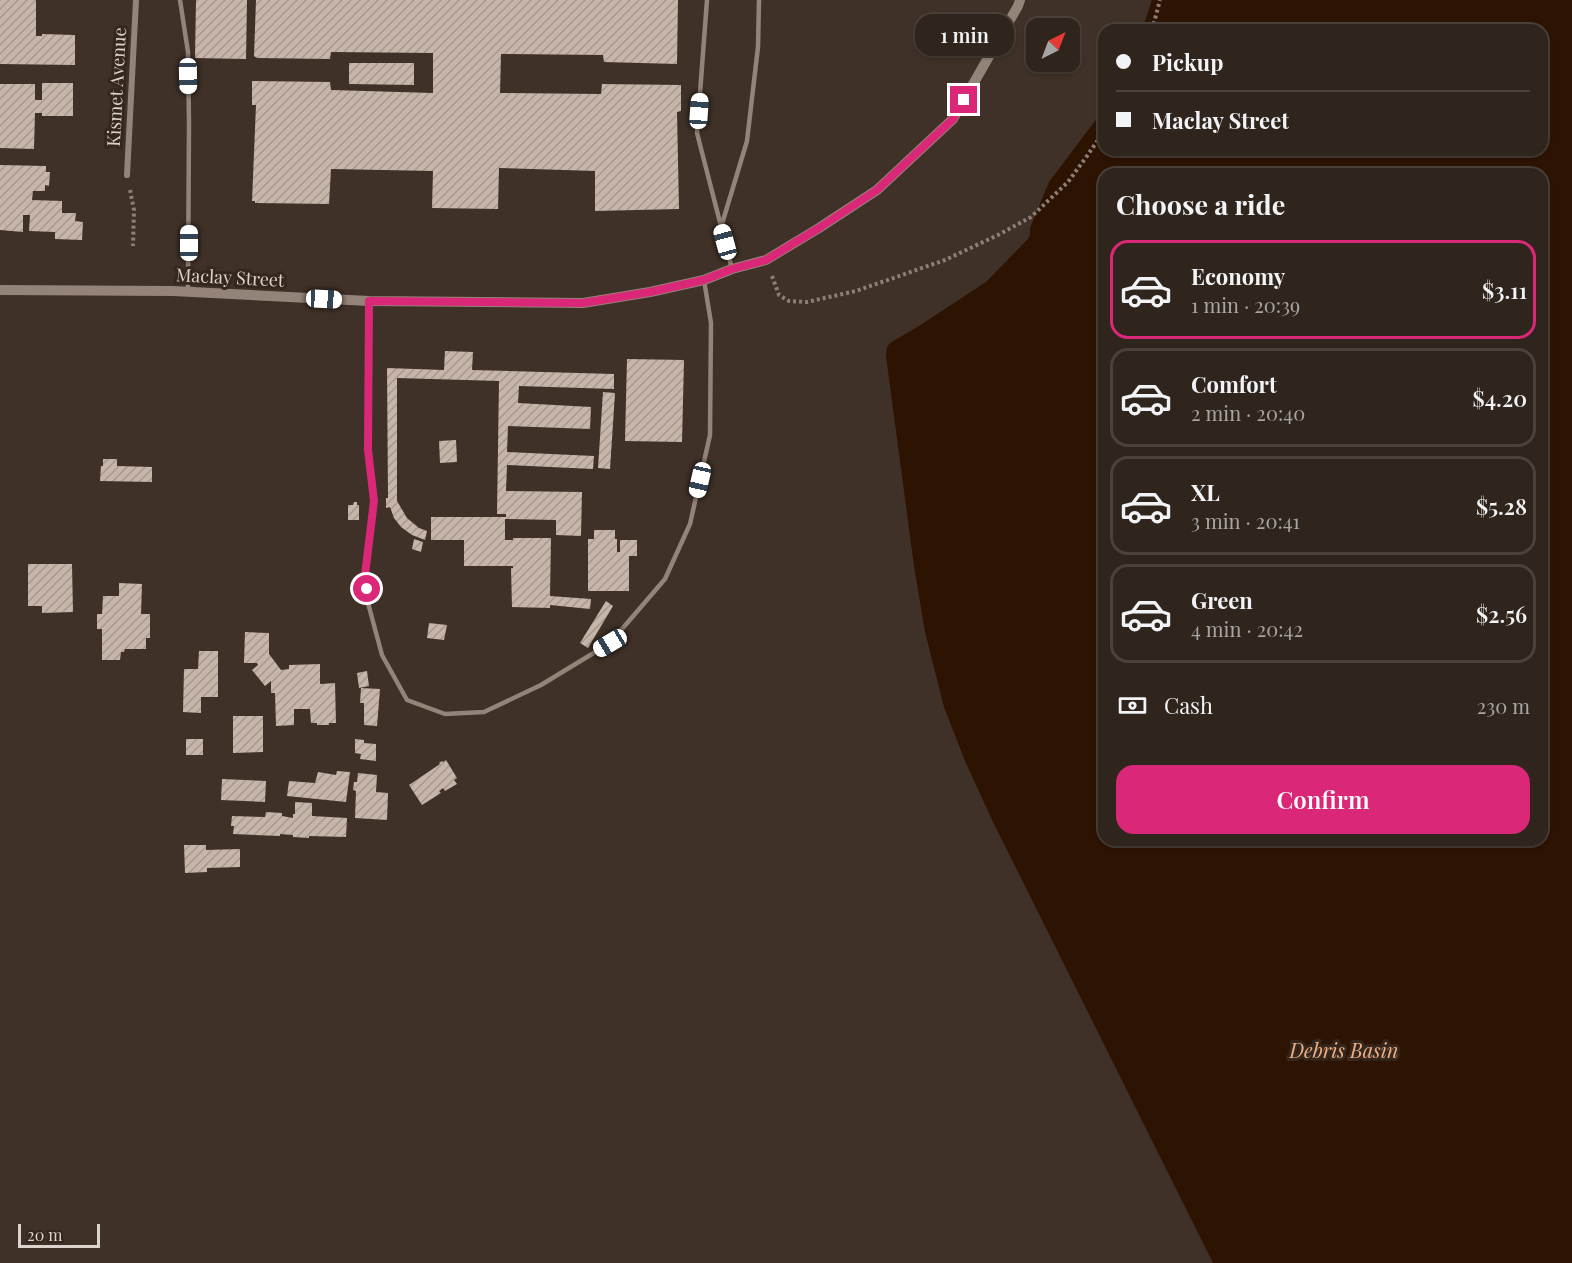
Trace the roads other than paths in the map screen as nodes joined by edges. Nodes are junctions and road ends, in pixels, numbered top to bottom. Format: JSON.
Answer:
{"nodes":[{"id":1,"x":136,"y":0,"type":"edge"},
{"id":2,"x":180,"y":0,"type":"edge"},
{"id":3,"x":707,"y":0,"type":"edge"},
{"id":4,"x":759,"y":0,"type":"edge"},
{"id":5,"x":1020,"y":0,"type":"edge"},
{"id":6,"x":127,"y":175,"type":"road end"},
{"id":7,"x":721,"y":227,"type":"junction"},
{"id":8,"x":732,"y":269,"type":"junction"},
{"id":9,"x":704,"y":280,"type":"junction"},
{"id":10,"x":0,"y":290,"type":"edge"},
{"id":11,"x":188,"y":292,"type":"junction"},
{"id":12,"x":369,"y":301,"type":"junction"}],
"edges":[{"from":1,"to":6,"type":"street","name":"Kismet Avenue"},
{"from":2,"to":11,"type":"lane"},
{"from":3,"to":7,"type":"lane"},
{"from":4,"to":7,"type":"lane"},
{"from":5,"to":8,"type":"street","name":"Maclay Street"},
{"from":7,"to":8,"type":"lane"},
{"from":8,"to":9,"type":"street","name":"Maclay Street"},
{"from":9,"to":12,"type":"street","name":"Maclay Street"},
{"from":9,"to":12,"type":"lane"},
{"from":10,"to":11,"type":"street","name":"Maclay Street"},
{"from":11,"to":12,"type":"street","name":"Maclay Street"}]}
